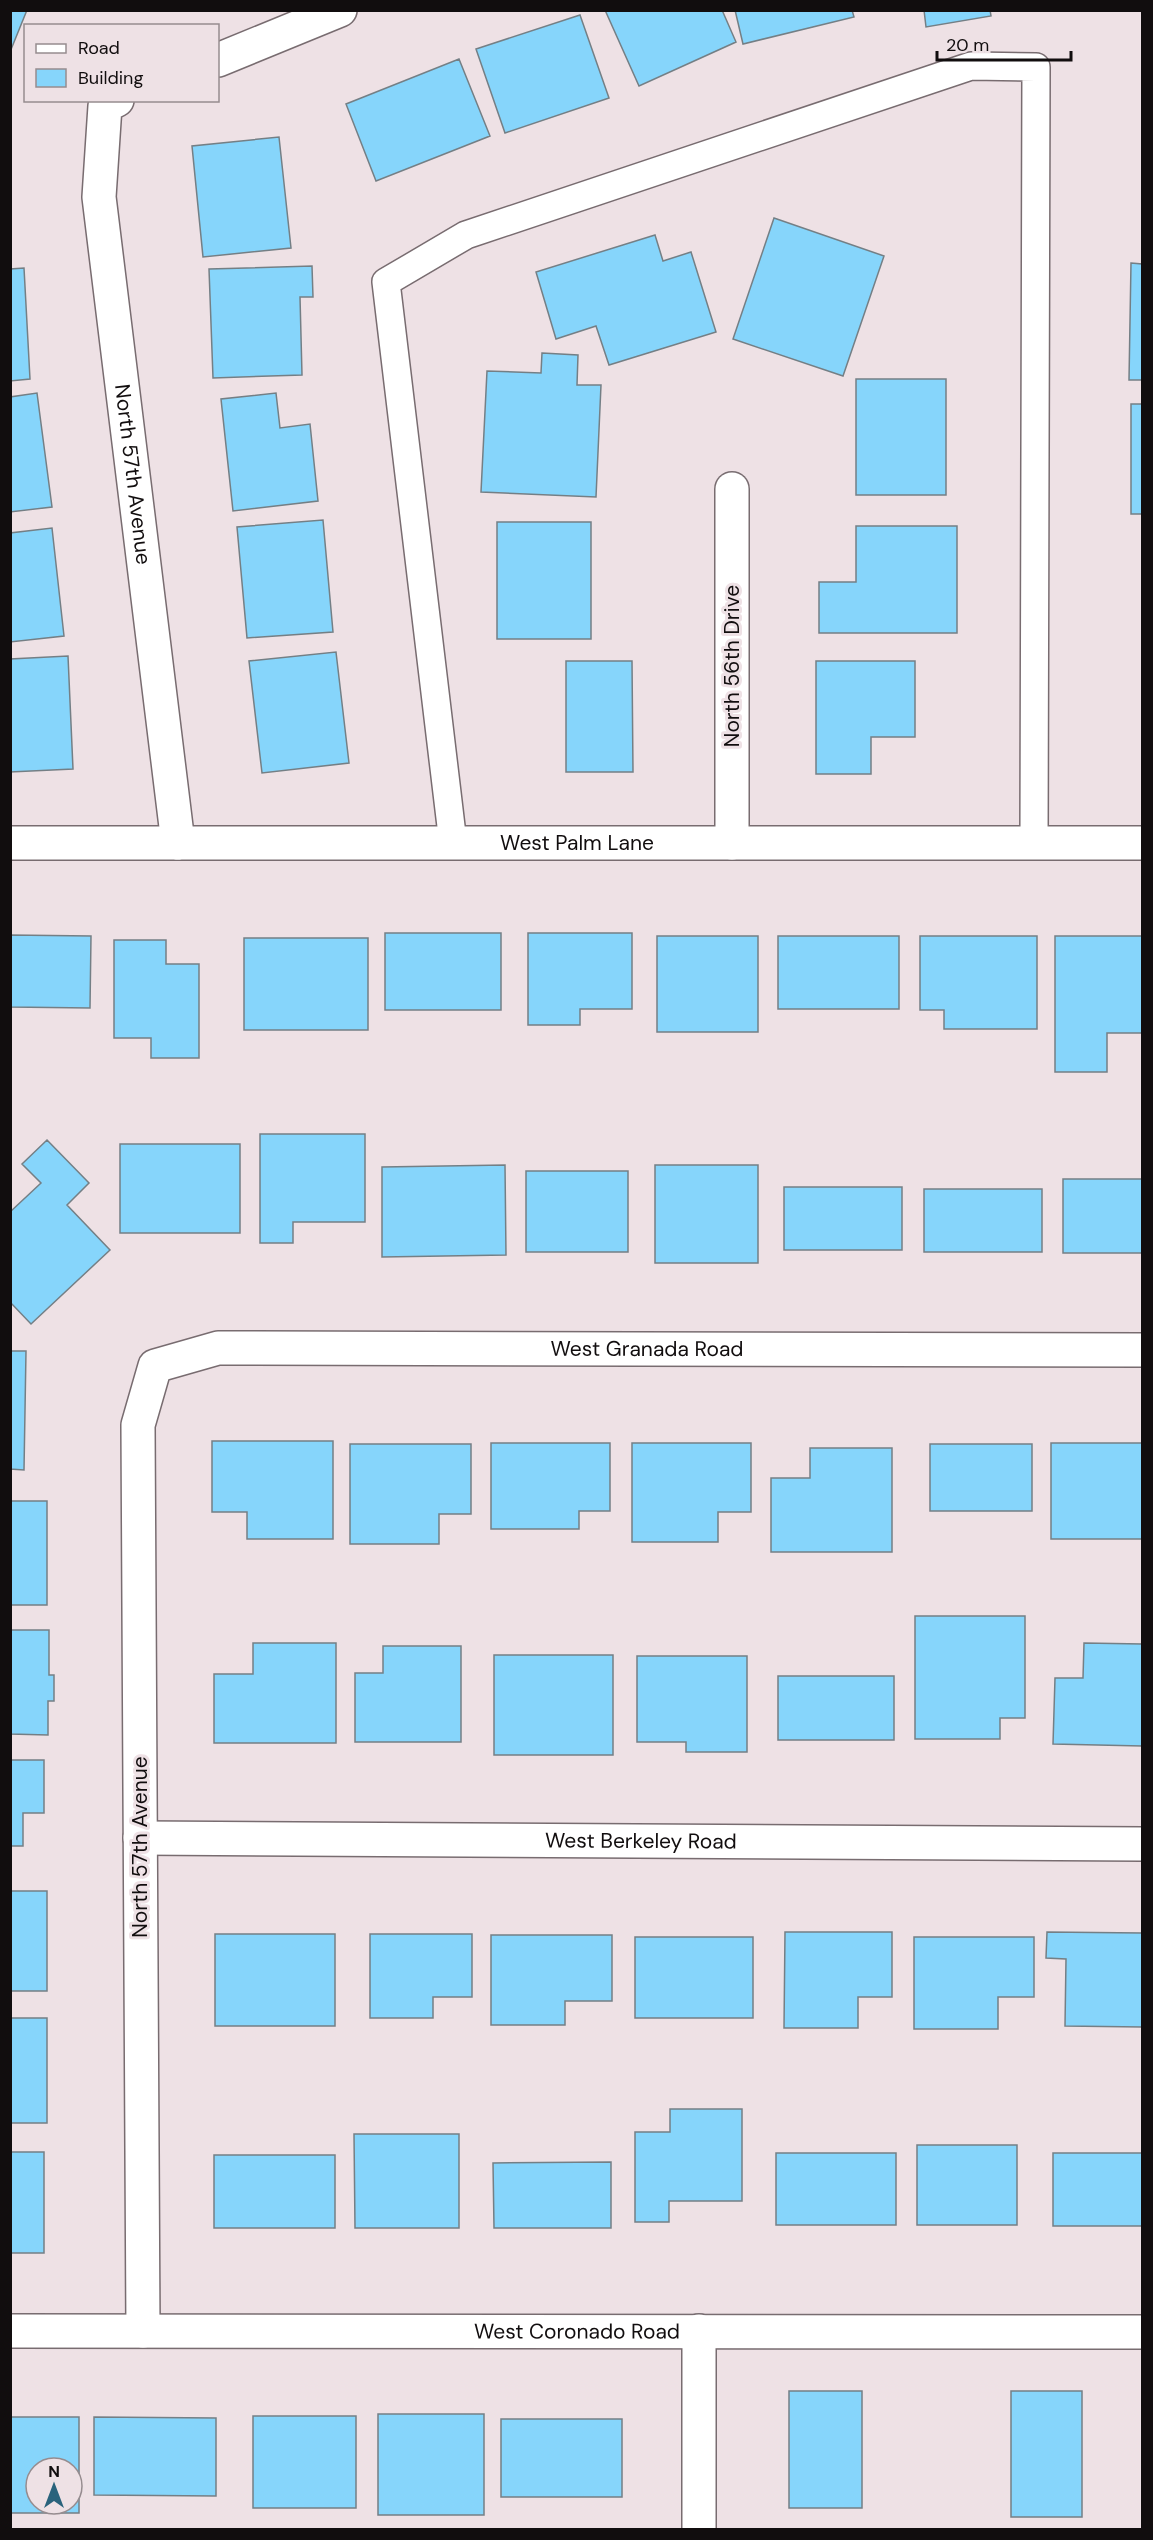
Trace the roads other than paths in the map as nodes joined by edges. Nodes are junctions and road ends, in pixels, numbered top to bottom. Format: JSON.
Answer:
{"nodes":[{"id":1,"x":340,"y":10,"type":"edge"},
{"id":2,"x":219,"y":60,"type":"edge"},
{"id":3,"x":111,"y":103,"type":"edge"},
{"id":4,"x":732,"y":489,"type":"dead end"},
{"id":5,"x":10,"y":843,"type":"edge"},
{"id":6,"x":178,"y":843,"type":"junction"},
{"id":7,"x":453,"y":843,"type":"junction"},
{"id":8,"x":732,"y":843,"type":"junction"},
{"id":9,"x":1034,"y":843,"type":"junction"},
{"id":10,"x":1143,"y":843,"type":"edge"},
{"id":11,"x":1143,"y":1350,"type":"edge"},
{"id":12,"x":155,"y":1366,"type":"joint"},
{"id":13,"x":140,"y":1838,"type":"junction"},
{"id":14,"x":1143,"y":1844,"type":"edge"},
{"id":15,"x":10,"y":2331,"type":"edge"},
{"id":16,"x":143,"y":2331,"type":"junction"},
{"id":17,"x":699,"y":2331,"type":"junction"},
{"id":18,"x":1143,"y":2332,"type":"edge"},
{"id":19,"x":699,"y":2529,"type":"edge"}],
"edges":[{"from":1,"to":2,"type":"street"},
{"from":3,"to":6,"type":"street","name":"North 57th Avenue"},
{"from":4,"to":8,"type":"street","name":"North 56th Drive"},
{"from":5,"to":6,"type":"street","name":"West Palm Lane"},
{"from":6,"to":7,"type":"street","name":"West Palm Lane"},
{"from":7,"to":8,"type":"street","name":"West Palm Lane"},
{"from":7,"to":9,"type":"lane"},
{"from":8,"to":9,"type":"street","name":"West Palm Lane"},
{"from":9,"to":10,"type":"street","name":"West Palm Lane"},
{"from":11,"to":12,"type":"street","name":"West Granada Road"},
{"from":12,"to":13,"type":"street","name":"North 57th Avenue"},
{"from":13,"to":14,"type":"street","name":"West Berkeley Road"},
{"from":13,"to":16,"type":"street","name":"North 57th Avenue"},
{"from":15,"to":16,"type":"street","name":"West Coronado Road"},
{"from":16,"to":17,"type":"street","name":"West Coronado Road"},
{"from":17,"to":18,"type":"street","name":"West Coronado Road"},
{"from":17,"to":19,"type":"street"}]}
